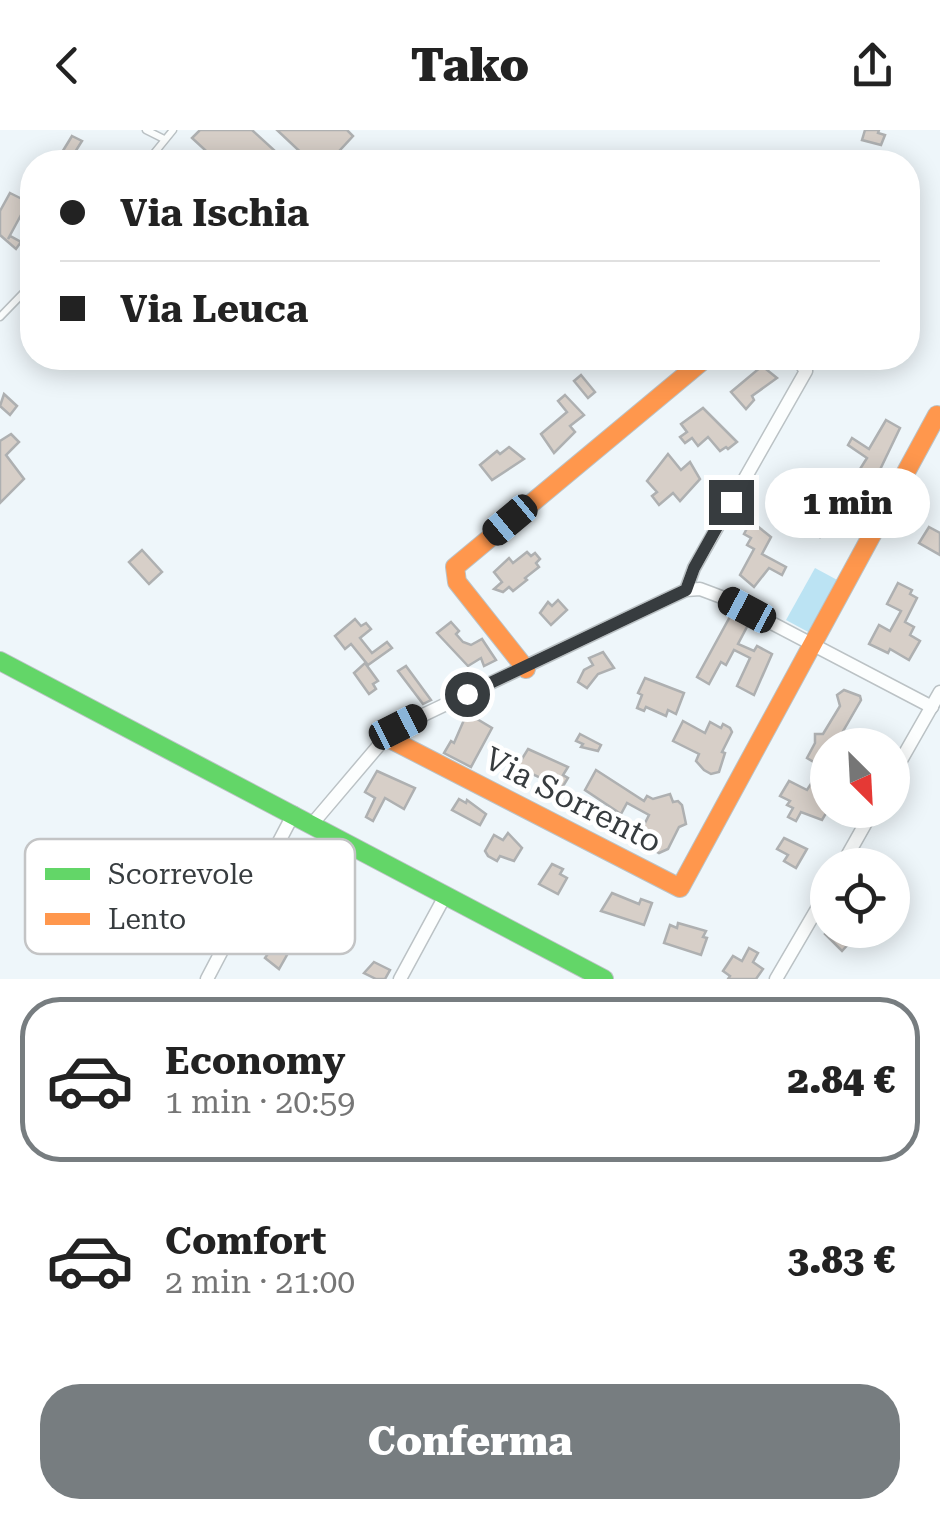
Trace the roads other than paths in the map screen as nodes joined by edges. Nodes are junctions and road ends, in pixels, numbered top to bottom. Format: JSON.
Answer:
{"nodes":[{"id":1,"x":146,"y":130,"type":"edge"},
{"id":2,"x":173,"y":130,"type":"edge"},
{"id":3,"x":164,"y":139,"type":"junction"},
{"id":4,"x":156,"y":150,"type":"edge"},
{"id":5,"x":20,"y":296,"type":"edge"},
{"id":6,"x":0,"y":316,"type":"edge"},
{"id":7,"x":692,"y":370,"type":"edge"},
{"id":8,"x":805,"y":370,"type":"edge"},
{"id":9,"x":938,"y":415,"type":"dead end"},
{"id":10,"x":686,"y":590,"type":"junction"},
{"id":11,"x":813,"y":644,"type":"junction"},
{"id":12,"x":0,"y":661,"type":"edge"},
{"id":13,"x":526,"y":669,"type":"junction"},
{"id":14,"x":940,"y":692,"type":"edge"},
{"id":15,"x":932,"y":707,"type":"junction"},
{"id":16,"x":386,"y":737,"type":"junction"},
{"id":17,"x":910,"y":745,"type":"edge"},
{"id":18,"x":294,"y":813,"type":"junction"},
{"id":19,"x":313,"y":823,"type":"junction"},
{"id":20,"x":280,"y":839,"type":"edge"},
{"id":21,"x":342,"y":839,"type":"edge"},
{"id":22,"x":355,"y":846,"type":"edge"},
{"id":23,"x":445,"y":896,"type":"junction"},
{"id":24,"x":810,"y":921,"type":"edge"},
{"id":25,"x":219,"y":954,"type":"edge"},
{"id":26,"x":206,"y":979,"type":"edge"},
{"id":27,"x":400,"y":979,"type":"edge"},
{"id":28,"x":604,"y":979,"type":"edge"},
{"id":29,"x":776,"y":979,"type":"edge"}],
"edges":[{"from":1,"to":3,"type":"lane"},
{"from":2,"to":3,"type":"lane"},
{"from":3,"to":4,"type":"lane"},
{"from":5,"to":6,"type":"lane"},
{"from":7,"to":13,"type":"street"},
{"from":8,"to":10,"type":"street"},
{"from":9,"to":11,"type":"street"},
{"from":10,"to":11,"type":"street"},
{"from":10,"to":13,"type":"street"},
{"from":11,"to":15,"type":"street"},
{"from":11,"to":16,"type":"street","name":"Via Sorrento"},
{"from":12,"to":18,"type":"street"},
{"from":13,"to":16,"type":"street"},
{"from":14,"to":15,"type":"street"},
{"from":15,"to":17,"type":"street"},
{"from":16,"to":19,"type":"street"},
{"from":18,"to":19,"type":"street"},
{"from":18,"to":20,"type":"street"},
{"from":19,"to":21,"type":"street"},
{"from":22,"to":23,"type":"street"},
{"from":23,"to":27,"type":"street"},
{"from":23,"to":28,"type":"street"},
{"from":24,"to":29,"type":"street"},
{"from":25,"to":26,"type":"street"}]}
